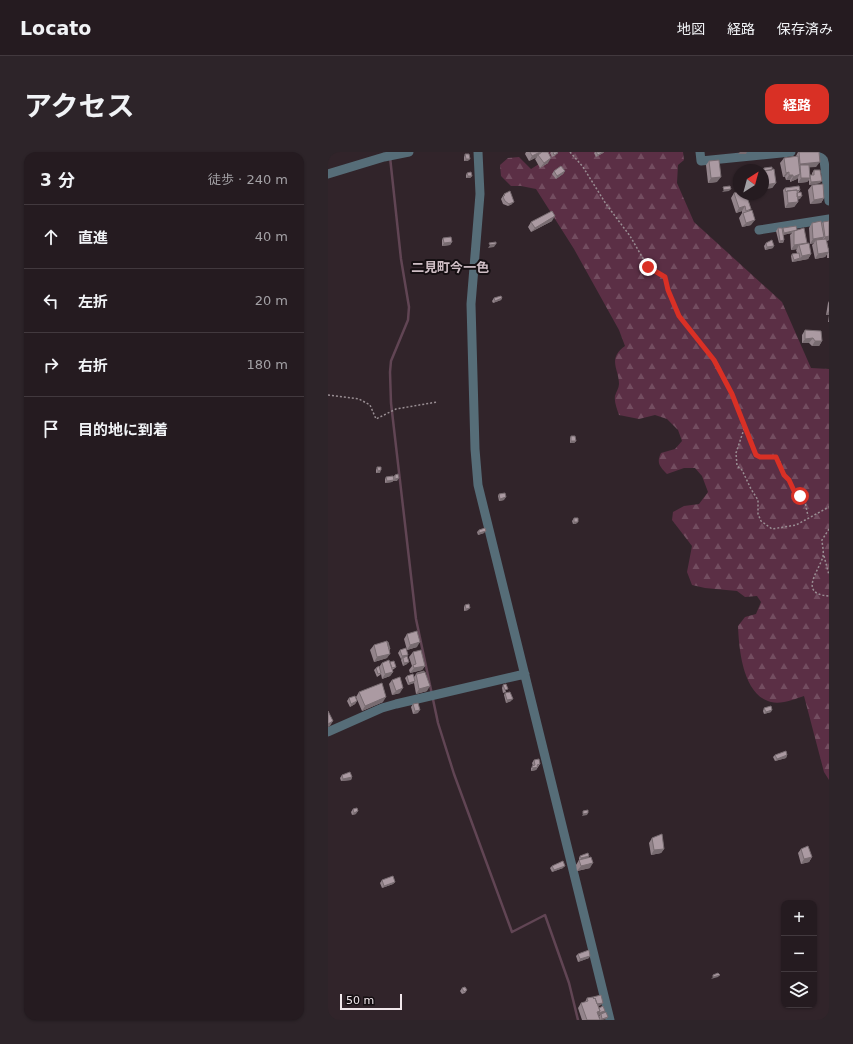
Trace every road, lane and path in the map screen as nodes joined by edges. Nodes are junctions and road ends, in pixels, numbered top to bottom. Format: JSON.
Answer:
{"nodes":[{"id":1,"x":409,"y":152,"type":"edge"},
{"id":2,"x":478,"y":152,"type":"edge"},
{"id":3,"x":570,"y":152,"type":"edge"},
{"id":4,"x":700,"y":152,"type":"edge"},
{"id":5,"x":791,"y":152,"type":"edge"},
{"id":6,"x":824,"y":152,"type":"edge"},
{"id":7,"x":328,"y":174,"type":"edge"},
{"id":8,"x":829,"y":201,"type":"edge"},
{"id":9,"x":829,"y":219,"type":"edge"},
{"id":10,"x":759,"y":230,"type":"dead end"},
{"id":11,"x":328,"y":395,"type":"edge"},
{"id":12,"x":437,"y":402,"type":"dead end"},
{"id":13,"x":744,"y":423,"type":"junction"},
{"id":14,"x":829,"y":507,"type":"edge"},
{"id":15,"x":809,"y":517,"type":"junction"},
{"id":16,"x":829,"y":529,"type":"edge"},
{"id":17,"x":823,"y":555,"type":"junction"},
{"id":18,"x":829,"y":575,"type":"edge"},
{"id":19,"x":829,"y":596,"type":"edge"},
{"id":20,"x":525,"y":674,"type":"junction"},
{"id":21,"x":328,"y":732,"type":"edge"},
{"id":22,"x":610,"y":1020,"type":"edge"}],
"edges":[{"from":1,"to":7,"type":"street"},
{"from":2,"to":20,"type":"street"},
{"from":3,"to":13,"type":"path"},
{"from":4,"to":5,"type":"street"},
{"from":6,"to":8,"type":"street"},
{"from":9,"to":10,"type":"street"},
{"from":11,"to":12,"type":"path"},
{"from":13,"to":15,"type":"path"},
{"from":13,"to":15,"type":"path"},
{"from":14,"to":15,"type":"path"},
{"from":16,"to":17,"type":"path"},
{"from":17,"to":18,"type":"path"},
{"from":17,"to":19,"type":"path"},
{"from":20,"to":21,"type":"street"},
{"from":20,"to":22,"type":"street"}]}
